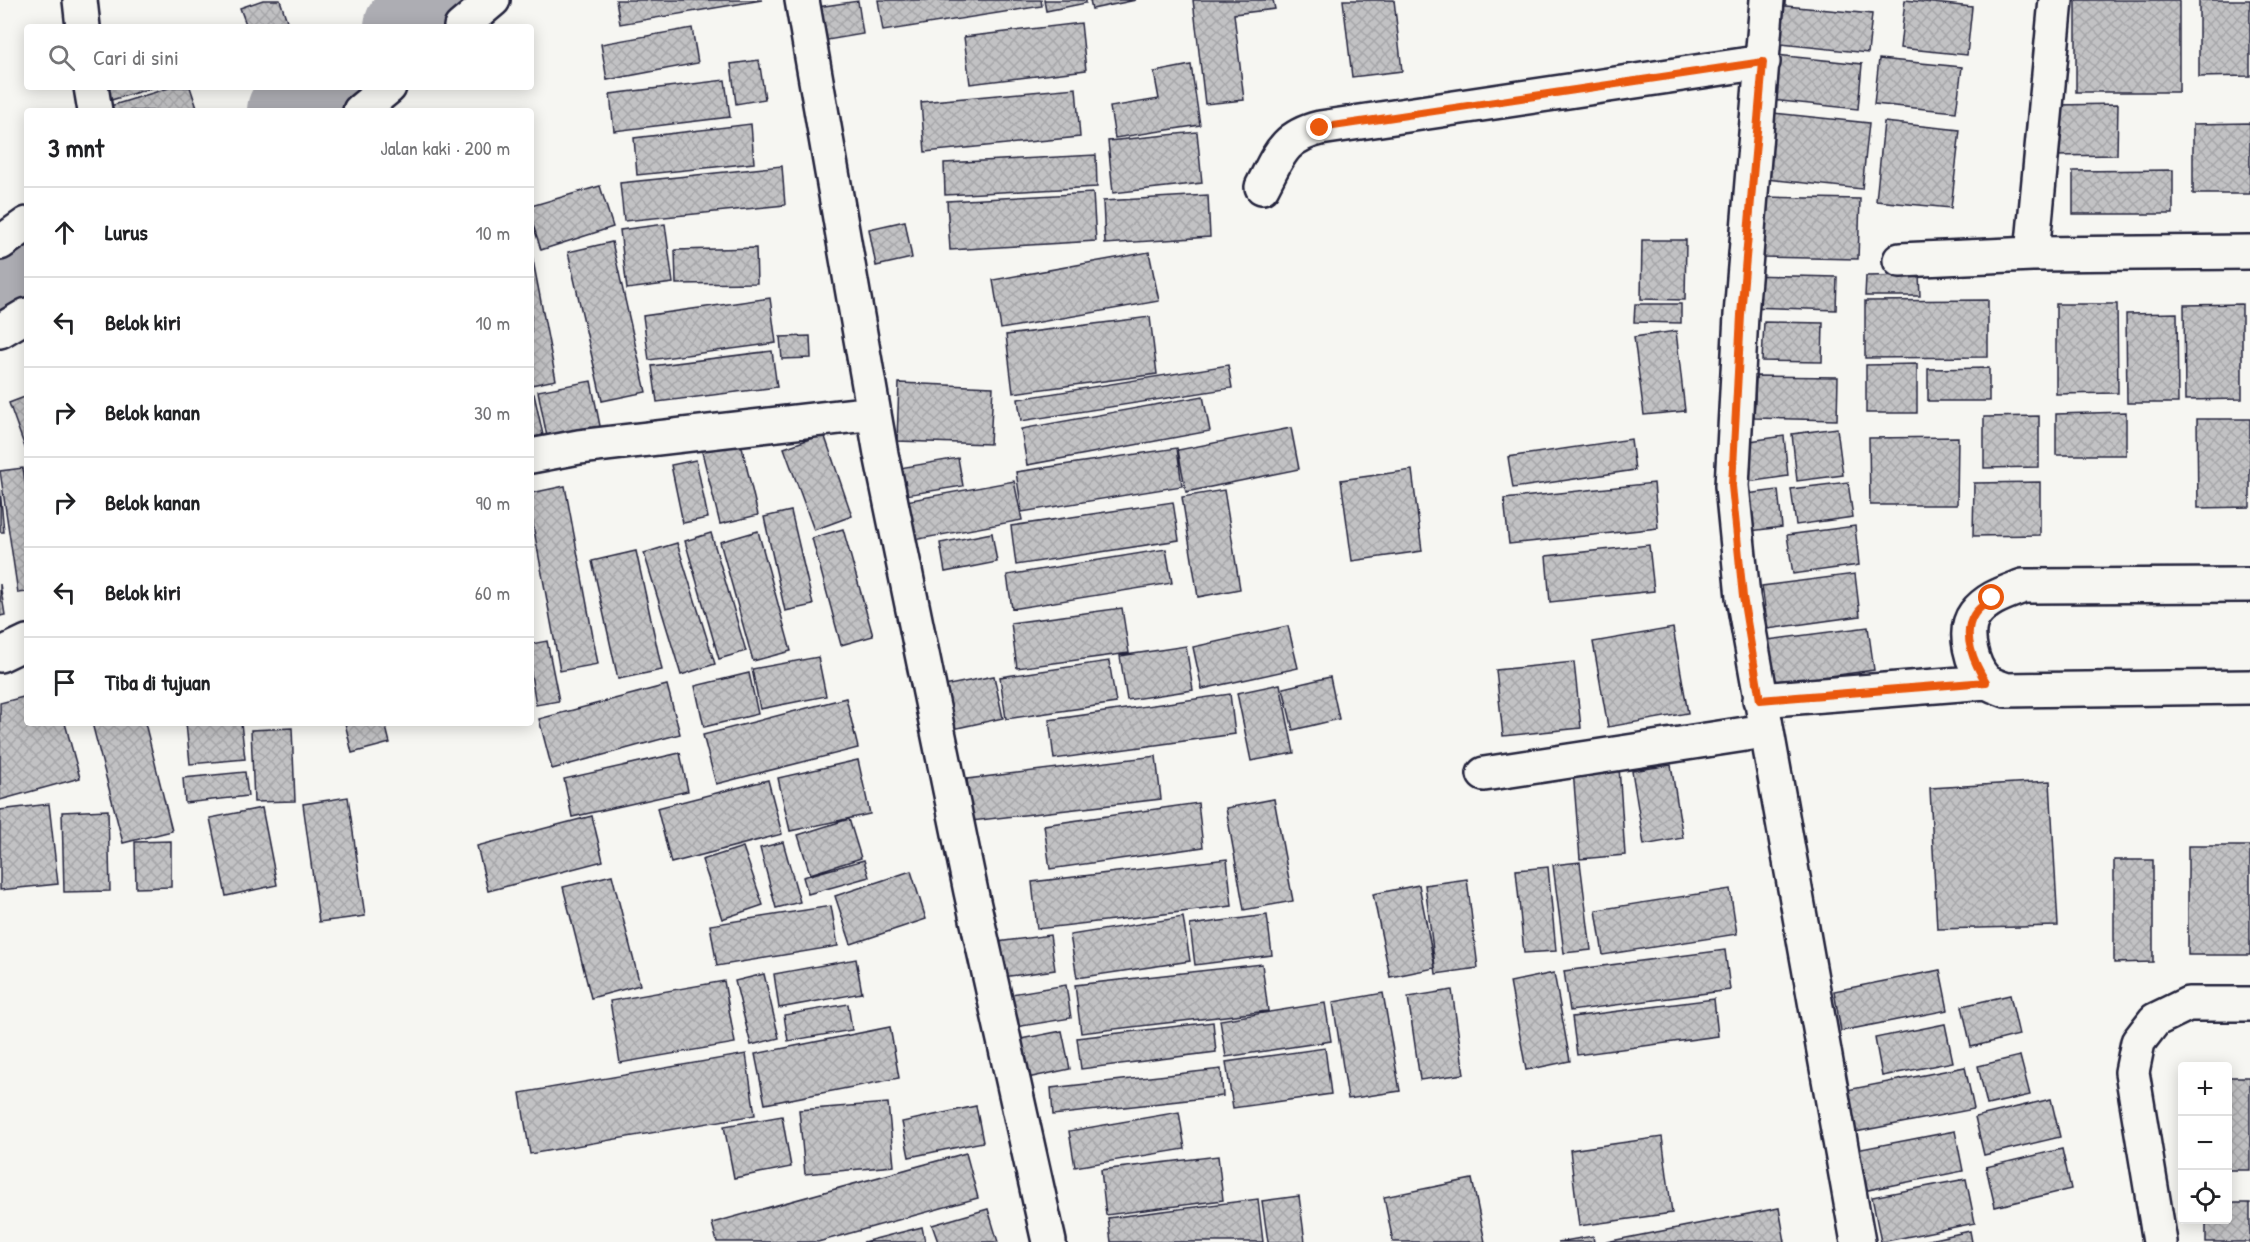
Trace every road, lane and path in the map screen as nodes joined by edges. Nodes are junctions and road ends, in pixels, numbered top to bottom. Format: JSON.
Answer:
{"nodes":[{"id":1,"x":80,"y":0,"type":"edge"},
{"id":2,"x":493,"y":0,"type":"edge"},
{"id":3,"x":802,"y":0,"type":"edge"},
{"id":4,"x":1767,"y":0,"type":"edge"},
{"id":5,"x":2056,"y":0,"type":"edge"},
{"id":6,"x":83,"y":24,"type":"edge"},
{"id":7,"x":465,"y":24,"type":"edge"},
{"id":8,"x":1763,"y":62,"type":"junction"},
{"id":9,"x":92,"y":90,"type":"edge"},
{"id":10,"x":385,"y":90,"type":"edge"},
{"id":11,"x":94,"y":108,"type":"edge"},
{"id":12,"x":364,"y":108,"type":"edge"},
{"id":13,"x":1262,"y":187,"type":"dead end"},
{"id":14,"x":24,"y":226,"type":"edge"},
{"id":15,"x":0,"y":243,"type":"edge"},
{"id":16,"x":2250,"y":252,"type":"edge"},
{"id":17,"x":2032,"y":254,"type":"junction"},
{"id":18,"x":1900,"y":260,"type":"dead end"},
{"id":19,"x":24,"y":317,"type":"edge"},
{"id":20,"x":0,"y":331,"type":"edge"},
{"id":21,"x":874,"y":413,"type":"junction"},
{"id":22,"x":534,"y":455,"type":"edge"},
{"id":23,"x":2250,"y":585,"type":"edge"},
{"id":24,"x":24,"y":643,"type":"edge"},
{"id":25,"x":0,"y":655,"type":"edge"},
{"id":26,"x":1986,"y":682,"type":"junction"},
{"id":27,"x":2250,"y":687,"type":"edge"},
{"id":28,"x":1763,"y":716,"type":"junction"},
{"id":29,"x":1484,"y":774,"type":"dead end"},
{"id":30,"x":2250,"y":1004,"type":"edge"},
{"id":31,"x":1049,"y":1242,"type":"edge"},
{"id":32,"x":1858,"y":1242,"type":"edge"},
{"id":33,"x":2160,"y":1242,"type":"edge"}],
"edges":[{"from":1,"to":6,"type":"street"},
{"from":2,"to":7,"type":"street"},
{"from":3,"to":21,"type":"street"},
{"from":4,"to":8,"type":"street"},
{"from":5,"to":17,"type":"street"},
{"from":8,"to":13,"type":"street"},
{"from":8,"to":28,"type":"street"},
{"from":9,"to":11,"type":"street"},
{"from":10,"to":12,"type":"street"},
{"from":14,"to":15,"type":"street"},
{"from":16,"to":17,"type":"street"},
{"from":17,"to":18,"type":"street"},
{"from":19,"to":20,"type":"street"},
{"from":21,"to":22,"type":"street"},
{"from":21,"to":31,"type":"street"},
{"from":23,"to":26,"type":"street"},
{"from":24,"to":25,"type":"street"},
{"from":26,"to":27,"type":"street"},
{"from":26,"to":28,"type":"street"},
{"from":28,"to":29,"type":"street"},
{"from":28,"to":32,"type":"street"},
{"from":30,"to":33,"type":"street"}]}
